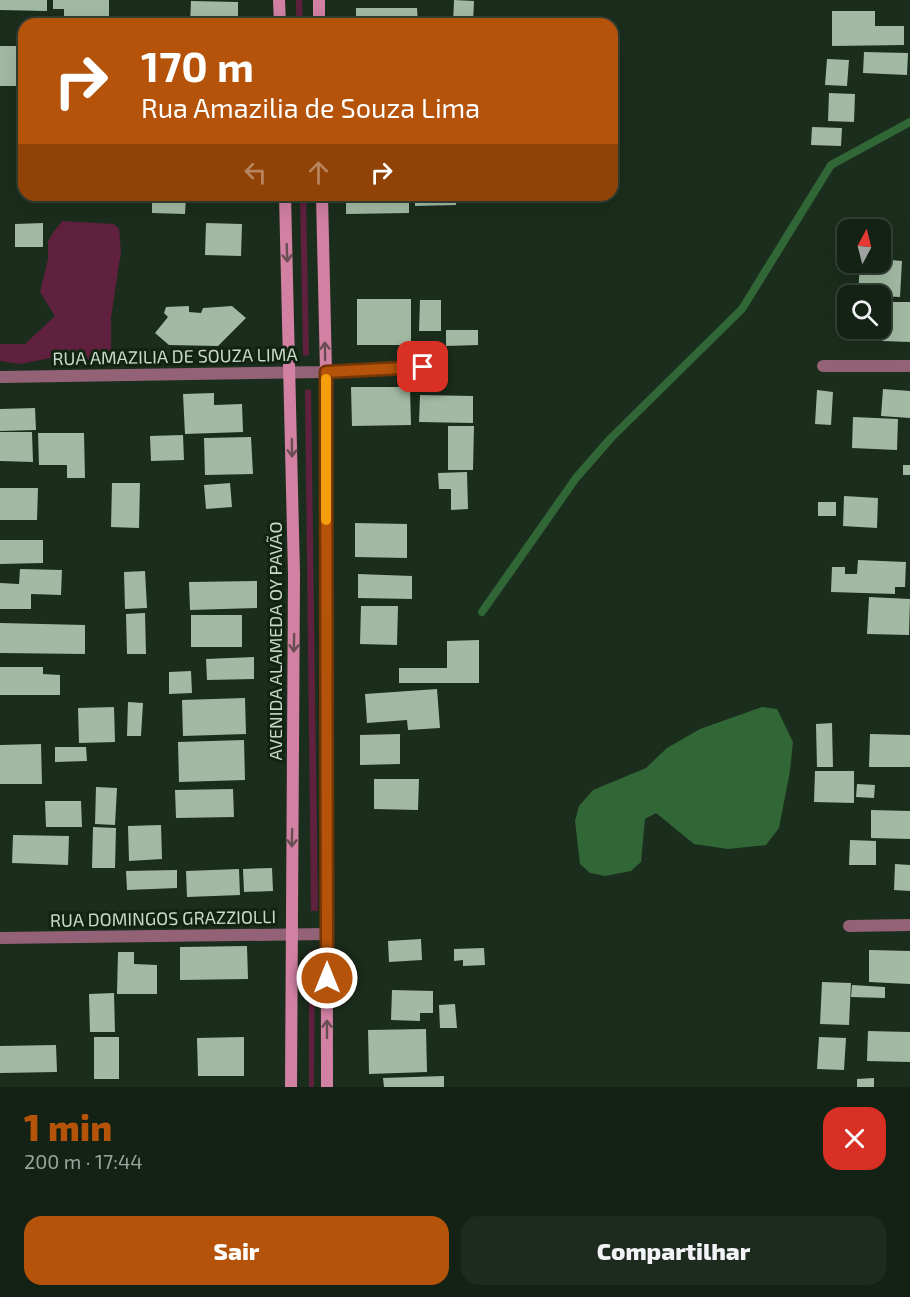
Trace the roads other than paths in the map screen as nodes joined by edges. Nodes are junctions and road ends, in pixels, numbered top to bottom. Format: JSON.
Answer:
{"nodes":[{"id":1,"x":279,"y":0,"type":"edge"},
{"id":2,"x":319,"y":0,"type":"edge"},
{"id":3,"x":280,"y":18,"type":"edge"},
{"id":4,"x":319,"y":18,"type":"edge"},
{"id":5,"x":285,"y":201,"type":"edge"},
{"id":6,"x":322,"y":201,"type":"edge"},
{"id":7,"x":823,"y":366,"type":"dead end"},
{"id":8,"x":910,"y":366,"type":"edge"},
{"id":9,"x":423,"y":367,"type":"dead end"},
{"id":10,"x":291,"y":372,"type":"junction"},
{"id":11,"x":326,"y":372,"type":"junction"},
{"id":12,"x":0,"y":377,"type":"edge"},
{"id":13,"x":910,"y":925,"type":"edge"},
{"id":14,"x":849,"y":926,"type":"dead end"},
{"id":15,"x":292,"y":934,"type":"junction"},
{"id":16,"x":327,"y":934,"type":"junction"},
{"id":17,"x":0,"y":939,"type":"edge"},
{"id":18,"x":291,"y":1087,"type":"edge"},
{"id":19,"x":327,"y":1087,"type":"edge"}],
"edges":[{"from":1,"to":3,"type":"street"},
{"from":2,"to":4,"type":"street"},
{"from":5,"to":10,"type":"street","name":"AVENIDA ALAMEDA OY PAVÃO","one_way":true},
{"from":11,"to":6,"type":"street","one_way":true},
{"from":7,"to":8,"type":"street"},
{"from":9,"to":11,"type":"street","name":"RUA AMAZILIA DE SOUZA LIMA"},
{"from":10,"to":11,"type":"street","name":"RUA AMAZILIA DE SOUZA LIMA"},
{"from":10,"to":12,"type":"street","name":"RUA AMAZILIA DE SOUZA LIMA"},
{"from":10,"to":15,"type":"street","name":"AVENIDA ALAMEDA OY PAVÃO","one_way":true},
{"from":11,"to":16,"type":"street"},
{"from":13,"to":14,"type":"street"},
{"from":15,"to":16,"type":"street","name":"RUA DOMINGOS GRAZZIOLLI"},
{"from":15,"to":17,"type":"street","name":"RUA DOMINGOS GRAZZIOLLI"},
{"from":15,"to":18,"type":"street","name":"AVENIDA ALAMEDA OY PAVÃO"},
{"from":19,"to":16,"type":"street","one_way":true}]}
